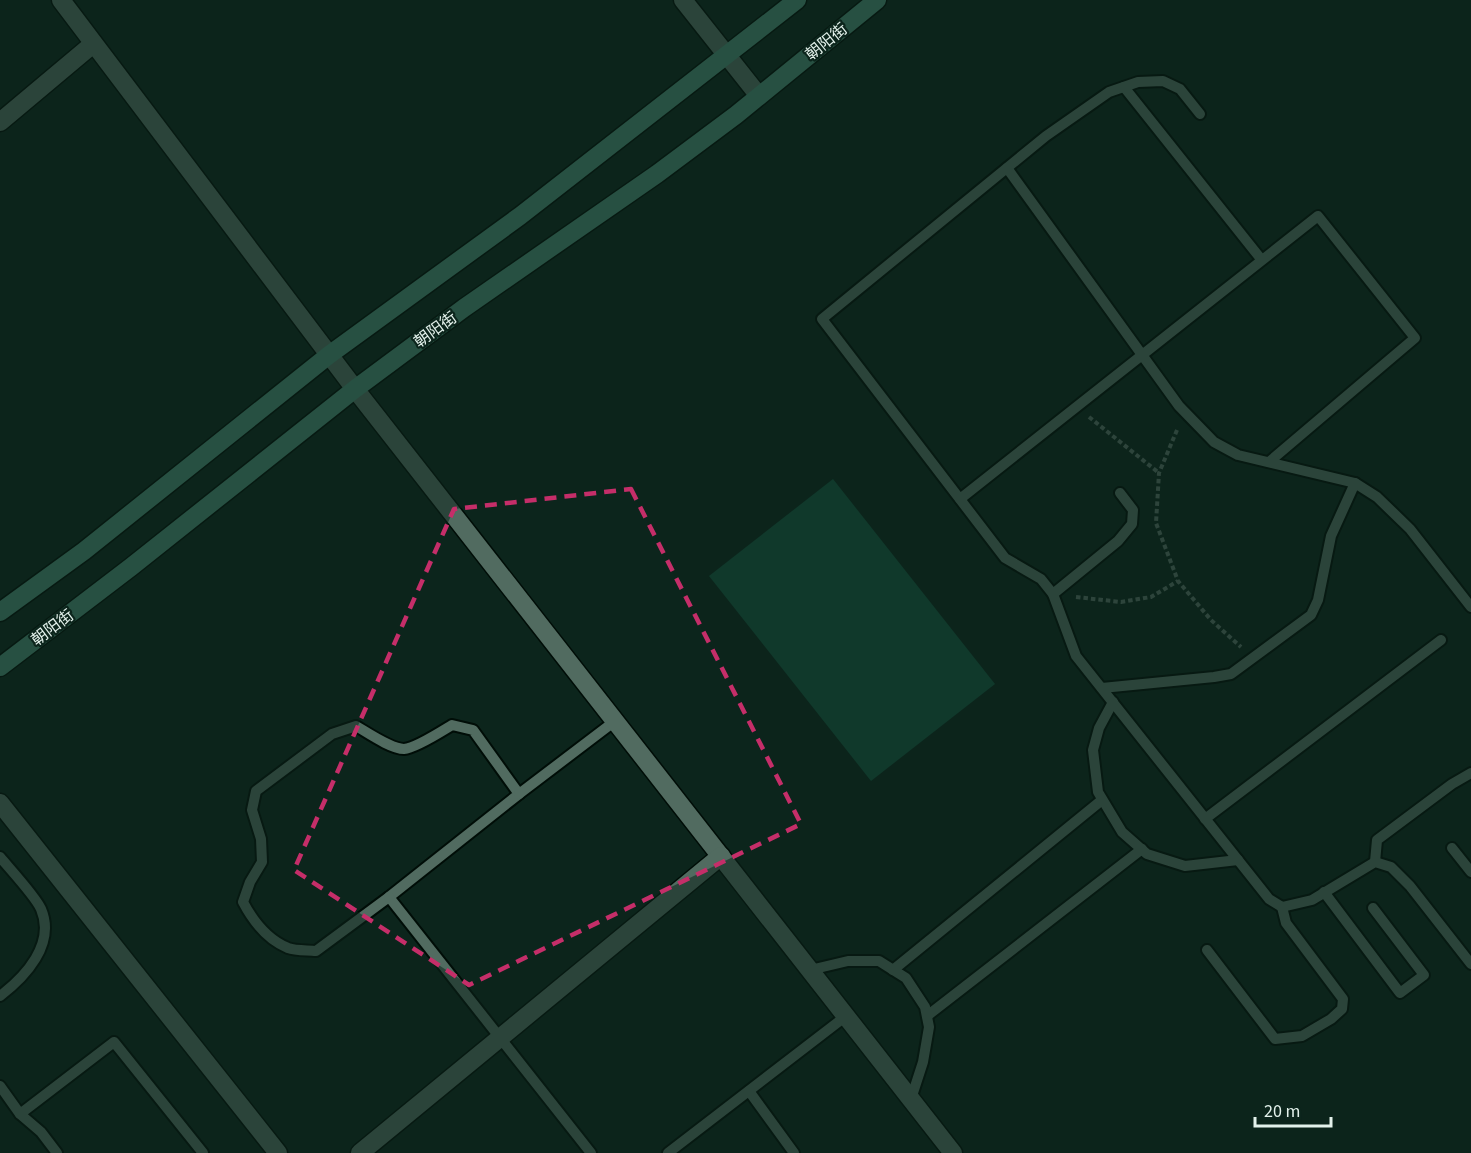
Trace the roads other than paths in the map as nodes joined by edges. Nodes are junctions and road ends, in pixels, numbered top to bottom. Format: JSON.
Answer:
{"nodes":[{"id":1,"x":61,"y":0,"type":"edge"},
{"id":2,"x":683,"y":0,"type":"edge"},
{"id":3,"x":797,"y":0,"type":"edge"},
{"id":4,"x":877,"y":0,"type":"edge"},
{"id":5,"x":93,"y":44,"type":"junction"},
{"id":6,"x":727,"y":55,"type":"junction"},
{"id":7,"x":1124,"y":87,"type":"junction"},
{"id":8,"x":759,"y":96,"type":"junction"},
{"id":9,"x":1200,"y":114,"type":"dead end"},
{"id":10,"x":0,"y":122,"type":"edge"},
{"id":11,"x":1007,"y":168,"type":"junction"},
{"id":12,"x":1261,"y":260,"type":"junction"},
{"id":13,"x":1141,"y":354,"type":"junction"},
{"id":14,"x":329,"y":355,"type":"junction"},
{"id":15,"x":354,"y":389,"type":"junction"},
{"id":16,"x":1269,"y":462,"type":"junction"},
{"id":17,"x":1355,"y":483,"type":"junction"},
{"id":18,"x":1120,"y":494,"type":"dead end"},
{"id":19,"x":960,"y":499,"type":"junction"},
{"id":20,"x":1053,"y":594,"type":"junction"},
{"id":21,"x":1471,"y":608,"type":"edge"},
{"id":22,"x":0,"y":612,"type":"edge"},
{"id":23,"x":1441,"y":640,"type":"dead end"},
{"id":24,"x":0,"y":667,"type":"edge"},
{"id":25,"x":1102,"y":688,"type":"junction"},
{"id":26,"x":1113,"y":702,"type":"junction"},
{"id":27,"x":615,"y":721,"type":"junction"},
{"id":28,"x":1471,"y":773,"type":"edge"},
{"id":29,"x":519,"y":794,"type":"junction"},
{"id":30,"x":1102,"y":800,"type":"junction"},
{"id":31,"x":0,"y":803,"type":"edge"},
{"id":32,"x":1205,"y":819,"type":"junction"},
{"id":33,"x":1452,"y":848,"type":"dead end"},
{"id":34,"x":1142,"y":849,"type":"junction"},
{"id":35,"x":721,"y":856,"type":"junction"},
{"id":36,"x":0,"y":857,"type":"edge"},
{"id":37,"x":1238,"y":860,"type":"junction"},
{"id":38,"x":1376,"y":862,"type":"junction"},
{"id":39,"x":1471,"y":872,"type":"edge"},
{"id":40,"x":1324,"y":892,"type":"junction"},
{"id":41,"x":389,"y":897,"type":"junction"},
{"id":42,"x":1282,"y":907,"type":"junction"},
{"id":43,"x":1373,"y":909,"type":"dead end"},
{"id":44,"x":1207,"y":950,"type":"dead end"},
{"id":45,"x":1470,"y":960,"type":"edge"},
{"id":46,"x":810,"y":970,"type":"junction"},
{"id":47,"x":893,"y":970,"type":"junction"},
{"id":48,"x":0,"y":996,"type":"edge"},
{"id":49,"x":846,"y":1016,"type":"junction"},
{"id":50,"x":927,"y":1016,"type":"junction"},
{"id":51,"x":500,"y":1038,"type":"junction"},
{"id":52,"x":0,"y":1086,"type":"edge"},
{"id":53,"x":749,"y":1091,"type":"junction"},
{"id":54,"x":911,"y":1099,"type":"junction"},
{"id":55,"x":20,"y":1114,"type":"junction"},
{"id":56,"x":57,"y":1153,"type":"edge"},
{"id":57,"x":203,"y":1153,"type":"edge"},
{"id":58,"x":278,"y":1153,"type":"edge"},
{"id":59,"x":360,"y":1153,"type":"edge"},
{"id":60,"x":591,"y":1153,"type":"edge"},
{"id":61,"x":668,"y":1153,"type":"edge"},
{"id":62,"x":794,"y":1153,"type":"edge"},
{"id":63,"x":953,"y":1153,"type":"edge"}],
"edges":[{"from":1,"to":5,"type":"street"},
{"from":2,"to":6,"type":"street"},
{"from":3,"to":6,"type":"street"},
{"from":4,"to":8,"type":"street","name":"朝阳街"},
{"from":5,"to":10,"type":"street"},
{"from":5,"to":14,"type":"street"},
{"from":6,"to":8,"type":"street"},
{"from":6,"to":14,"type":"street"},
{"from":7,"to":9,"type":"lane"},
{"from":7,"to":11,"type":"lane"},
{"from":7,"to":12,"type":"lane"},
{"from":8,"to":15,"type":"street","name":"朝阳街"},
{"from":11,"to":13,"type":"lane"},
{"from":11,"to":19,"type":"lane"},
{"from":12,"to":13,"type":"lane"},
{"from":12,"to":16,"type":"lane"},
{"from":13,"to":16,"type":"lane"},
{"from":13,"to":19,"type":"lane"},
{"from":14,"to":15,"type":"street"},
{"from":14,"to":22,"type":"street"},
{"from":15,"to":24,"type":"street","name":"朝阳街"},
{"from":15,"to":27,"type":"street"},
{"from":16,"to":17,"type":"lane"},
{"from":17,"to":21,"type":"lane"},
{"from":17,"to":25,"type":"lane"},
{"from":18,"to":20,"type":"lane"},
{"from":19,"to":20,"type":"lane"},
{"from":20,"to":25,"type":"lane"},
{"from":23,"to":32,"type":"lane"},
{"from":25,"to":26,"type":"lane"},
{"from":26,"to":30,"type":"lane"},
{"from":26,"to":32,"type":"lane"},
{"from":27,"to":29,"type":"lane"},
{"from":27,"to":35,"type":"street"},
{"from":28,"to":38,"type":"lane"},
{"from":29,"to":41,"type":"lane"},
{"from":29,"to":41,"type":"lane"},
{"from":30,"to":34,"type":"lane"},
{"from":30,"to":47,"type":"lane"},
{"from":31,"to":58,"type":"street"},
{"from":32,"to":37,"type":"lane"},
{"from":33,"to":39,"type":"lane"},
{"from":34,"to":37,"type":"lane"},
{"from":34,"to":50,"type":"lane"},
{"from":35,"to":46,"type":"street"},
{"from":35,"to":51,"type":"street"},
{"from":36,"to":48,"type":"lane"},
{"from":37,"to":42,"type":"lane"},
{"from":38,"to":40,"type":"lane"},
{"from":38,"to":45,"type":"lane"},
{"from":40,"to":42,"type":"lane"},
{"from":40,"to":43,"type":"lane"},
{"from":41,"to":51,"type":"lane"},
{"from":42,"to":44,"type":"lane"},
{"from":46,"to":47,"type":"lane"},
{"from":46,"to":49,"type":"street"},
{"from":47,"to":50,"type":"lane"},
{"from":49,"to":53,"type":"lane"},
{"from":49,"to":54,"type":"street"},
{"from":50,"to":54,"type":"lane"},
{"from":51,"to":59,"type":"street"},
{"from":51,"to":60,"type":"lane"},
{"from":52,"to":55,"type":"lane"},
{"from":53,"to":61,"type":"lane"},
{"from":53,"to":62,"type":"lane"},
{"from":54,"to":63,"type":"street"},
{"from":55,"to":56,"type":"lane"},
{"from":55,"to":57,"type":"lane"}]}
